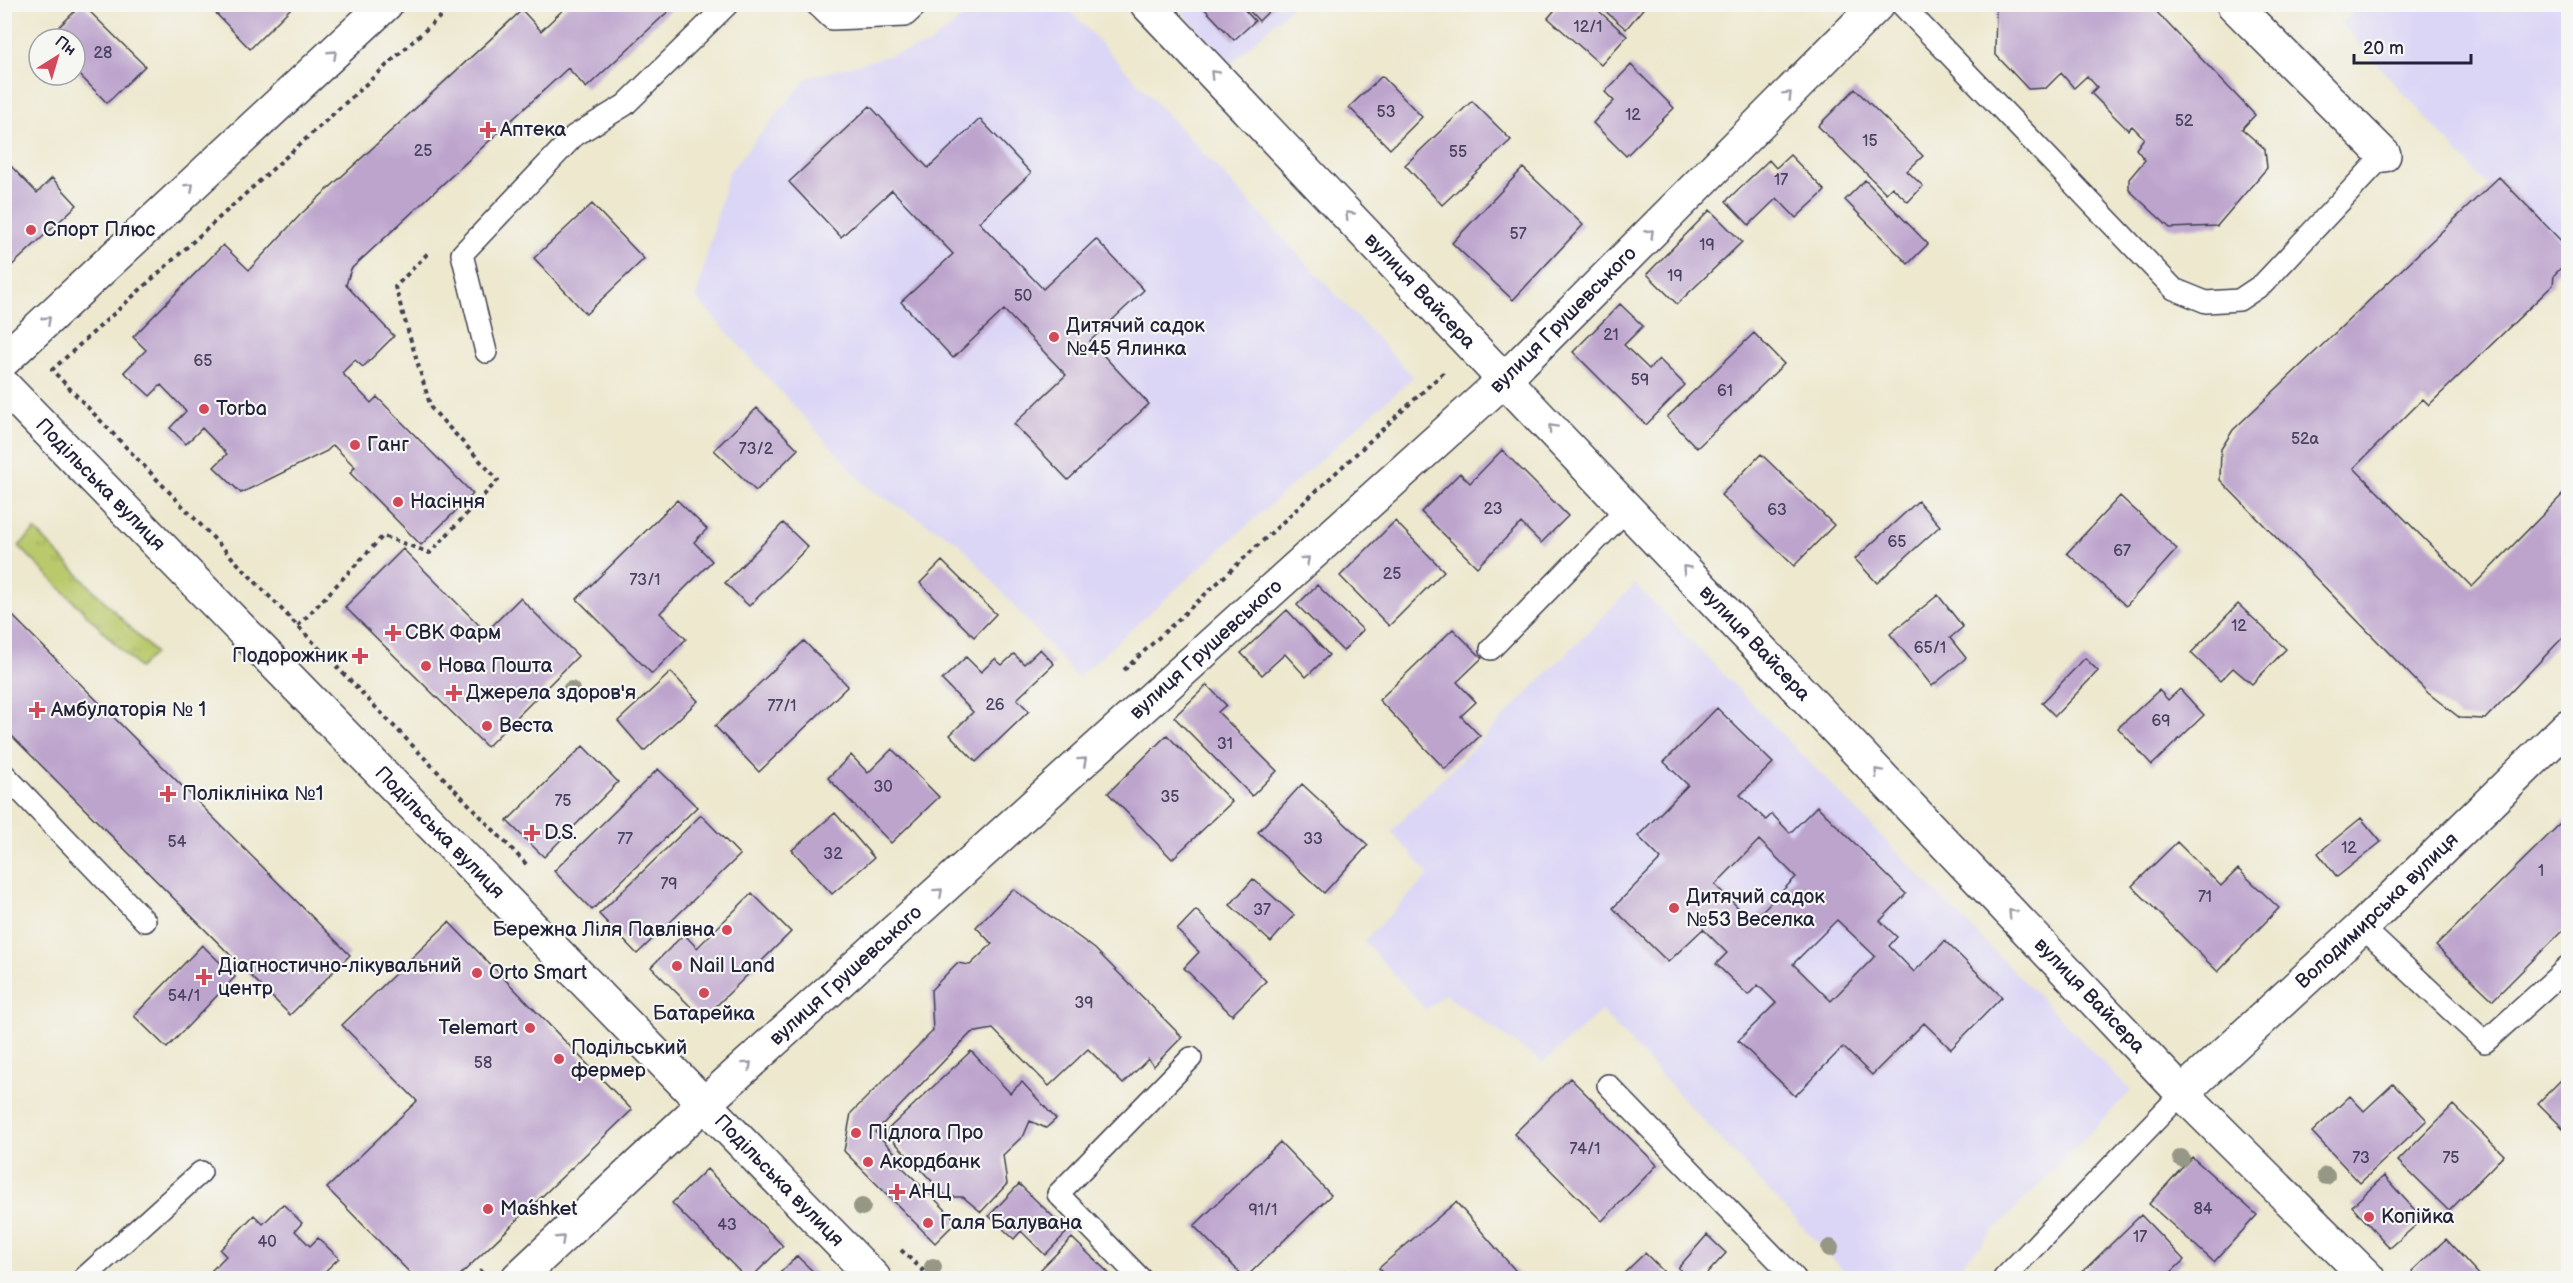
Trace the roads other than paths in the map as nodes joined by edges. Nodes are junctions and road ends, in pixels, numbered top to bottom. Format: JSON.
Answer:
{"nodes":[{"id":1,"x":386,"y":4,"type":"edge"},
{"id":2,"x":728,"y":4,"type":"edge"},
{"id":3,"x":816,"y":4,"type":"edge"},
{"id":4,"x":918,"y":4,"type":"edge"},
{"id":5,"x":1147,"y":4,"type":"edge"},
{"id":6,"x":1878,"y":4,"type":"edge"},
{"id":7,"x":1901,"y":4,"type":"edge"},
{"id":8,"x":2233,"y":4,"type":"edge"},
{"id":9,"x":2384,"y":155,"type":"joint"},
{"id":10,"x":486,"y":352,"type":"dead end"},
{"id":11,"x":4,"y":360,"type":"edge"},
{"id":12,"x":1505,"y":379,"type":"junction"},
{"id":13,"x":4,"y":386,"type":"edge"},
{"id":14,"x":1628,"y":508,"type":"junction"},
{"id":15,"x":1491,"y":648,"type":"dead end"},
{"id":16,"x":2568,"y":726,"type":"edge"},
{"id":17,"x":4,"y":774,"type":"edge"},
{"id":18,"x":145,"y":921,"type":"dead end"},
{"id":19,"x":2362,"y":927,"type":"junction"},
{"id":20,"x":2568,"y":967,"type":"edge"},
{"id":21,"x":1191,"y":1058,"type":"dead end"},
{"id":22,"x":1608,"y":1085,"type":"dead end"},
{"id":23,"x":2182,"y":1093,"type":"junction"},
{"id":24,"x":704,"y":1104,"type":"junction"},
{"id":25,"x":201,"y":1172,"type":"dead end"},
{"id":26,"x":84,"y":1278,"type":"edge"},
{"id":27,"x":518,"y":1278,"type":"edge"},
{"id":28,"x":874,"y":1278,"type":"edge"},
{"id":29,"x":1140,"y":1278,"type":"edge"},
{"id":30,"x":1795,"y":1278,"type":"edge"},
{"id":31,"x":2004,"y":1278,"type":"edge"},
{"id":32,"x":2368,"y":1278,"type":"edge"}],
"edges":[{"from":11,"to":1,"type":"street","one_way":true},
{"from":2,"to":10,"type":"lane"},
{"from":3,"to":4,"type":"lane"},
{"from":12,"to":5,"type":"street","name":"вулиця Вайсера","one_way":true},
{"from":12,"to":6,"type":"street","name":"вулиця Грушевського","one_way":true},
{"from":7,"to":9,"type":"lane"},
{"from":8,"to":9,"type":"street"},
{"from":14,"to":12,"type":"street","name":"вулиця Вайсера","one_way":true},
{"from":24,"to":12,"type":"street","name":"вулиця Грушевського","one_way":true},
{"from":13,"to":24,"type":"street","name":"Подільська вулиця"},
{"from":14,"to":15,"type":"lane"},
{"from":23,"to":14,"type":"street","name":"вулиця Вайсера","one_way":true},
{"from":16,"to":19,"type":"street","name":"Володимирська вулиця"},
{"from":17,"to":18,"type":"lane"},
{"from":19,"to":20,"type":"lane"},
{"from":19,"to":23,"type":"street","name":"Володимирська вулиця"},
{"from":21,"to":29,"type":"lane"},
{"from":22,"to":30,"type":"lane"},
{"from":23,"to":31,"type":"lane"},
{"from":23,"to":32,"type":"street","name":"вулиця Вайсера"},
{"from":27,"to":24,"type":"street","name":"вулиця Грушевського","one_way":true},
{"from":24,"to":28,"type":"street","name":"Подільська вулиця"},
{"from":25,"to":26,"type":"lane"}]}
